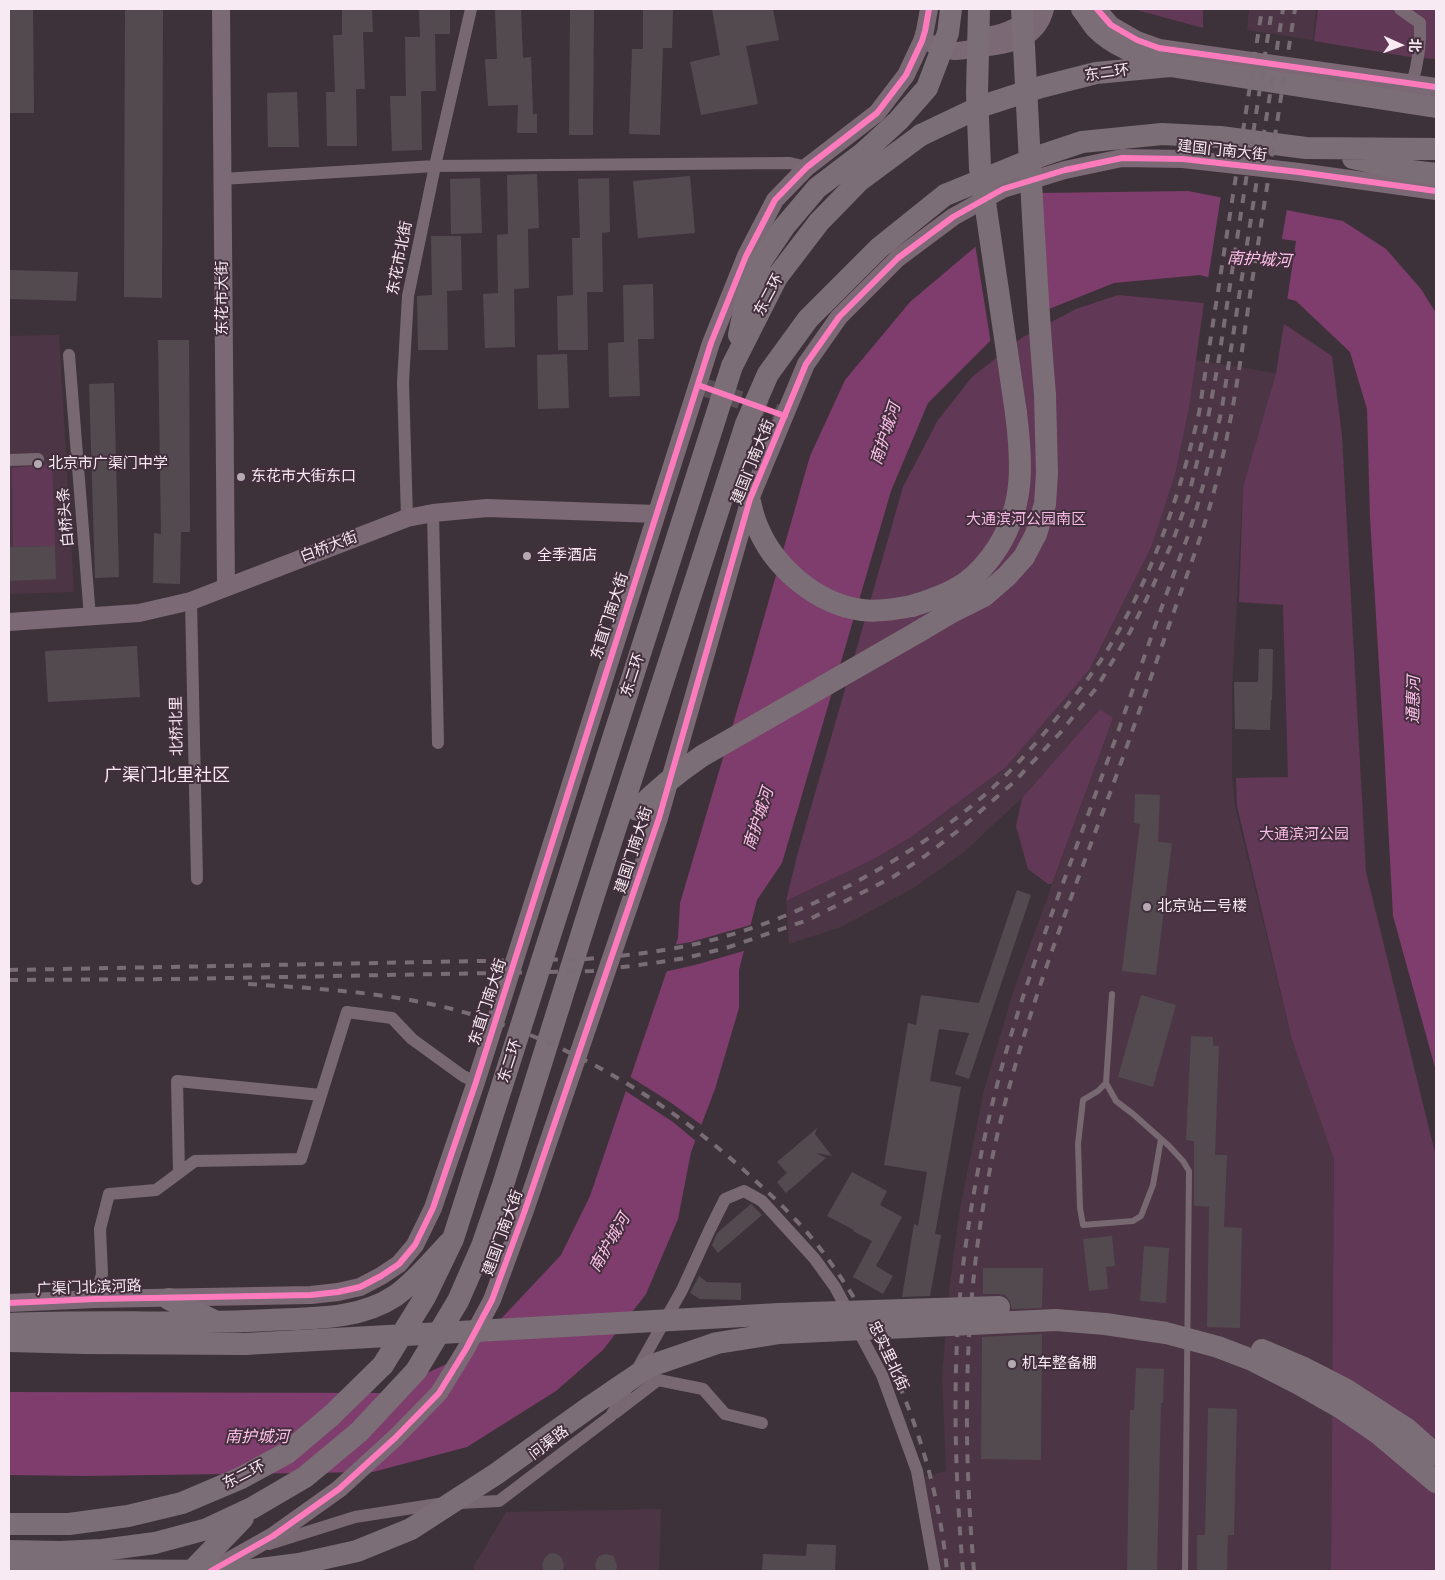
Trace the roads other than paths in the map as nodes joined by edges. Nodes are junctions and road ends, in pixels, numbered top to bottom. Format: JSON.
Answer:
{"nodes":[{"id":1,"x":221,"y":9,"type":"edge"},
{"id":2,"x":470,"y":9,"type":"edge"},
{"id":3,"x":929,"y":9,"type":"edge"},
{"id":4,"x":951,"y":9,"type":"edge"},
{"id":5,"x":979,"y":9,"type":"edge"},
{"id":6,"x":1022,"y":9,"type":"edge"},
{"id":7,"x":1034,"y":9,"type":"edge"},
{"id":8,"x":1045,"y":9,"type":"edge"},
{"id":9,"x":1082,"y":9,"type":"edge"},
{"id":10,"x":1098,"y":9,"type":"edge"},
{"id":11,"x":1400,"y":9,"type":"edge"},
{"id":12,"x":924,"y":36,"type":"junction"},
{"id":13,"x":1170,"y":66,"type":"junction"},
{"id":14,"x":1436,"y":87,"type":"edge"},
{"id":15,"x":1410,"y":93,"type":"junction"},
{"id":16,"x":1436,"y":101,"type":"edge"},
{"id":17,"x":1436,"y":107,"type":"edge"},
{"id":18,"x":1306,"y":148,"type":"junction"},
{"id":19,"x":1436,"y":149,"type":"edge"},
{"id":20,"x":435,"y":166,"type":"junction"},
{"id":21,"x":807,"y":167,"type":"junction"},
{"id":22,"x":1436,"y":174,"type":"edge"},
{"id":23,"x":222,"y":179,"type":"junction"},
{"id":24,"x":1436,"y":191,"type":"edge"},
{"id":25,"x":69,"y":355,"type":"dead end"},
{"id":26,"x":732,"y":366,"type":"junction"},
{"id":27,"x":746,"y":424,"type":"junction"},
{"id":28,"x":38,"y":459,"type":"dead end"},
{"id":29,"x":9,"y":460,"type":"edge"},
{"id":30,"x":433,"y":513,"type":"junction"},
{"id":31,"x":656,"y":514,"type":"junction"},
{"id":32,"x":407,"y":518,"type":"junction"},
{"id":33,"x":226,"y":587,"type":"junction"},
{"id":34,"x":190,"y":602,"type":"junction"},
{"id":35,"x":90,"y":617,"type":"junction"},
{"id":36,"x":9,"y":622,"type":"edge"},
{"id":37,"x":438,"y":742,"type":"dead end"},
{"id":38,"x":197,"y":879,"type":"dead end"},
{"id":39,"x":592,"y":901,"type":"junction"},
{"id":40,"x":1112,"y":994,"type":"dead end"},
{"id":41,"x":476,"y":1082,"type":"junction"},
{"id":42,"x":1106,"y":1083,"type":"junction"},
{"id":43,"x":321,"y":1095,"type":"junction"},
{"id":44,"x":1161,"y":1139,"type":"junction"},
{"id":45,"x":179,"y":1173,"type":"junction"},
{"id":46,"x":744,"y":1191,"type":"joint"},
{"id":47,"x":453,"y":1238,"type":"junction"},
{"id":48,"x":96,"y":1299,"type":"junction"},
{"id":49,"x":169,"y":1299,"type":"junction"},
{"id":50,"x":9,"y":1303,"type":"edge"},
{"id":51,"x":218,"y":1323,"type":"junction"},
{"id":52,"x":9,"y":1324,"type":"edge"},
{"id":53,"x":9,"y":1341,"type":"edge"},
{"id":54,"x":611,"y":1416,"type":"junction"},
{"id":55,"x":762,"y":1423,"type":"dead end"},
{"id":56,"x":1436,"y":1455,"type":"edge"},
{"id":57,"x":1436,"y":1482,"type":"edge"},
{"id":58,"x":252,"y":1508,"type":"junction"},
{"id":59,"x":9,"y":1524,"type":"edge"},
{"id":60,"x":247,"y":1550,"type":"junction"},
{"id":61,"x":9,"y":1551,"type":"edge"},
{"id":62,"x":9,"y":1570,"type":"edge"},
{"id":63,"x":192,"y":1571,"type":"edge"},
{"id":64,"x":210,"y":1571,"type":"edge"},
{"id":65,"x":935,"y":1571,"type":"edge"},
{"id":66,"x":1185,"y":1571,"type":"edge"}],
"edges":[{"from":1,"to":23,"type":"street","name":"东花市大街"},
{"from":2,"to":20,"type":"street","name":"东花市北街"},
{"from":3,"to":12,"type":"street"},
{"from":4,"to":26,"type":"highway","bridge":true},
{"from":5,"to":27,"type":"highway","bridge":true},
{"from":6,"to":39,"type":"highway","bridge":true},
{"from":7,"to":12,"type":"street"},
{"from":8,"to":12,"type":"street"},
{"from":9,"to":13,"type":"highway"},
{"from":10,"to":15,"type":"street"},
{"from":11,"to":15,"type":"street"},
{"from":12,"to":21,"type":"street"},
{"from":13,"to":15,"type":"highway","name":"东二环"},
{"from":13,"to":26,"type":"highway","name":"东二环","bridge":true},
{"from":14,"to":15,"type":"street"},
{"from":15,"to":16,"type":"highway"},
{"from":15,"to":17,"type":"highway","name":"东二环"},
{"from":18,"to":19,"type":"highway","name":"东二环"},
{"from":18,"to":22,"type":"highway"},
{"from":18,"to":27,"type":"highway","name":"东二环"},
{"from":20,"to":21,"type":"street"},
{"from":20,"to":23,"type":"street"},
{"from":20,"to":32,"type":"street","name":"东花市北街"},
{"from":21,"to":31,"type":"street"},
{"from":23,"to":33,"type":"street","name":"东花市大街"},
{"from":24,"to":60,"type":"street","name":"建国门南大街"},
{"from":25,"to":35,"type":"street","name":"白桥头条"},
{"from":26,"to":47,"type":"highway","name":"东二环","bridge":true},
{"from":27,"to":39,"type":"highway","name":"东二环"},
{"from":28,"to":29,"type":"street"},
{"from":30,"to":31,"type":"street","name":"白桥大街"},
{"from":30,"to":32,"type":"street","name":"白桥大街"},
{"from":30,"to":37,"type":"street"},
{"from":31,"to":41,"type":"street","name":"东直门南大街"},
{"from":32,"to":33,"type":"street","name":"白桥大街"},
{"from":33,"to":34,"type":"street","name":"白桥大街"},
{"from":34,"to":35,"type":"street","name":"白桥大街"},
{"from":34,"to":38,"type":"street","name":"北桥北里"},
{"from":35,"to":36,"type":"street","name":"白桥大街"},
{"from":39,"to":58,"type":"highway","name":"东二环"},
{"from":40,"to":42,"type":"lane"},
{"from":41,"to":43,"type":"street"},
{"from":41,"to":49,"type":"street","name":"东直门南大街"},
{"from":42,"to":44,"type":"lane"},
{"from":42,"to":44,"type":"lane"},
{"from":43,"to":45,"type":"street"},
{"from":43,"to":45,"type":"street"},
{"from":44,"to":66,"type":"lane"},
{"from":45,"to":48,"type":"street"},
{"from":46,"to":54,"type":"street","name":"问渠路"},
{"from":46,"to":65,"type":"street","name":"忠实里北街"},
{"from":47,"to":51,"type":"highway"},
{"from":47,"to":59,"type":"highway","name":"东二环","bridge":true},
{"from":48,"to":49,"type":"street","name":"广渠门北滨河路"},
{"from":48,"to":50,"type":"street","name":"广渠门北滨河路"},
{"from":49,"to":51,"type":"highway"},
{"from":51,"to":52,"type":"highway"},
{"from":53,"to":56,"type":"highway","bridge":true},
{"from":54,"to":55,"type":"street"},
{"from":54,"to":60,"type":"street","name":"问渠路"},
{"from":57,"to":62,"type":"highway","bridge":true},
{"from":58,"to":61,"type":"highway","name":"东二环"},
{"from":58,"to":63,"type":"highway"},
{"from":60,"to":64,"type":"street"}]}
